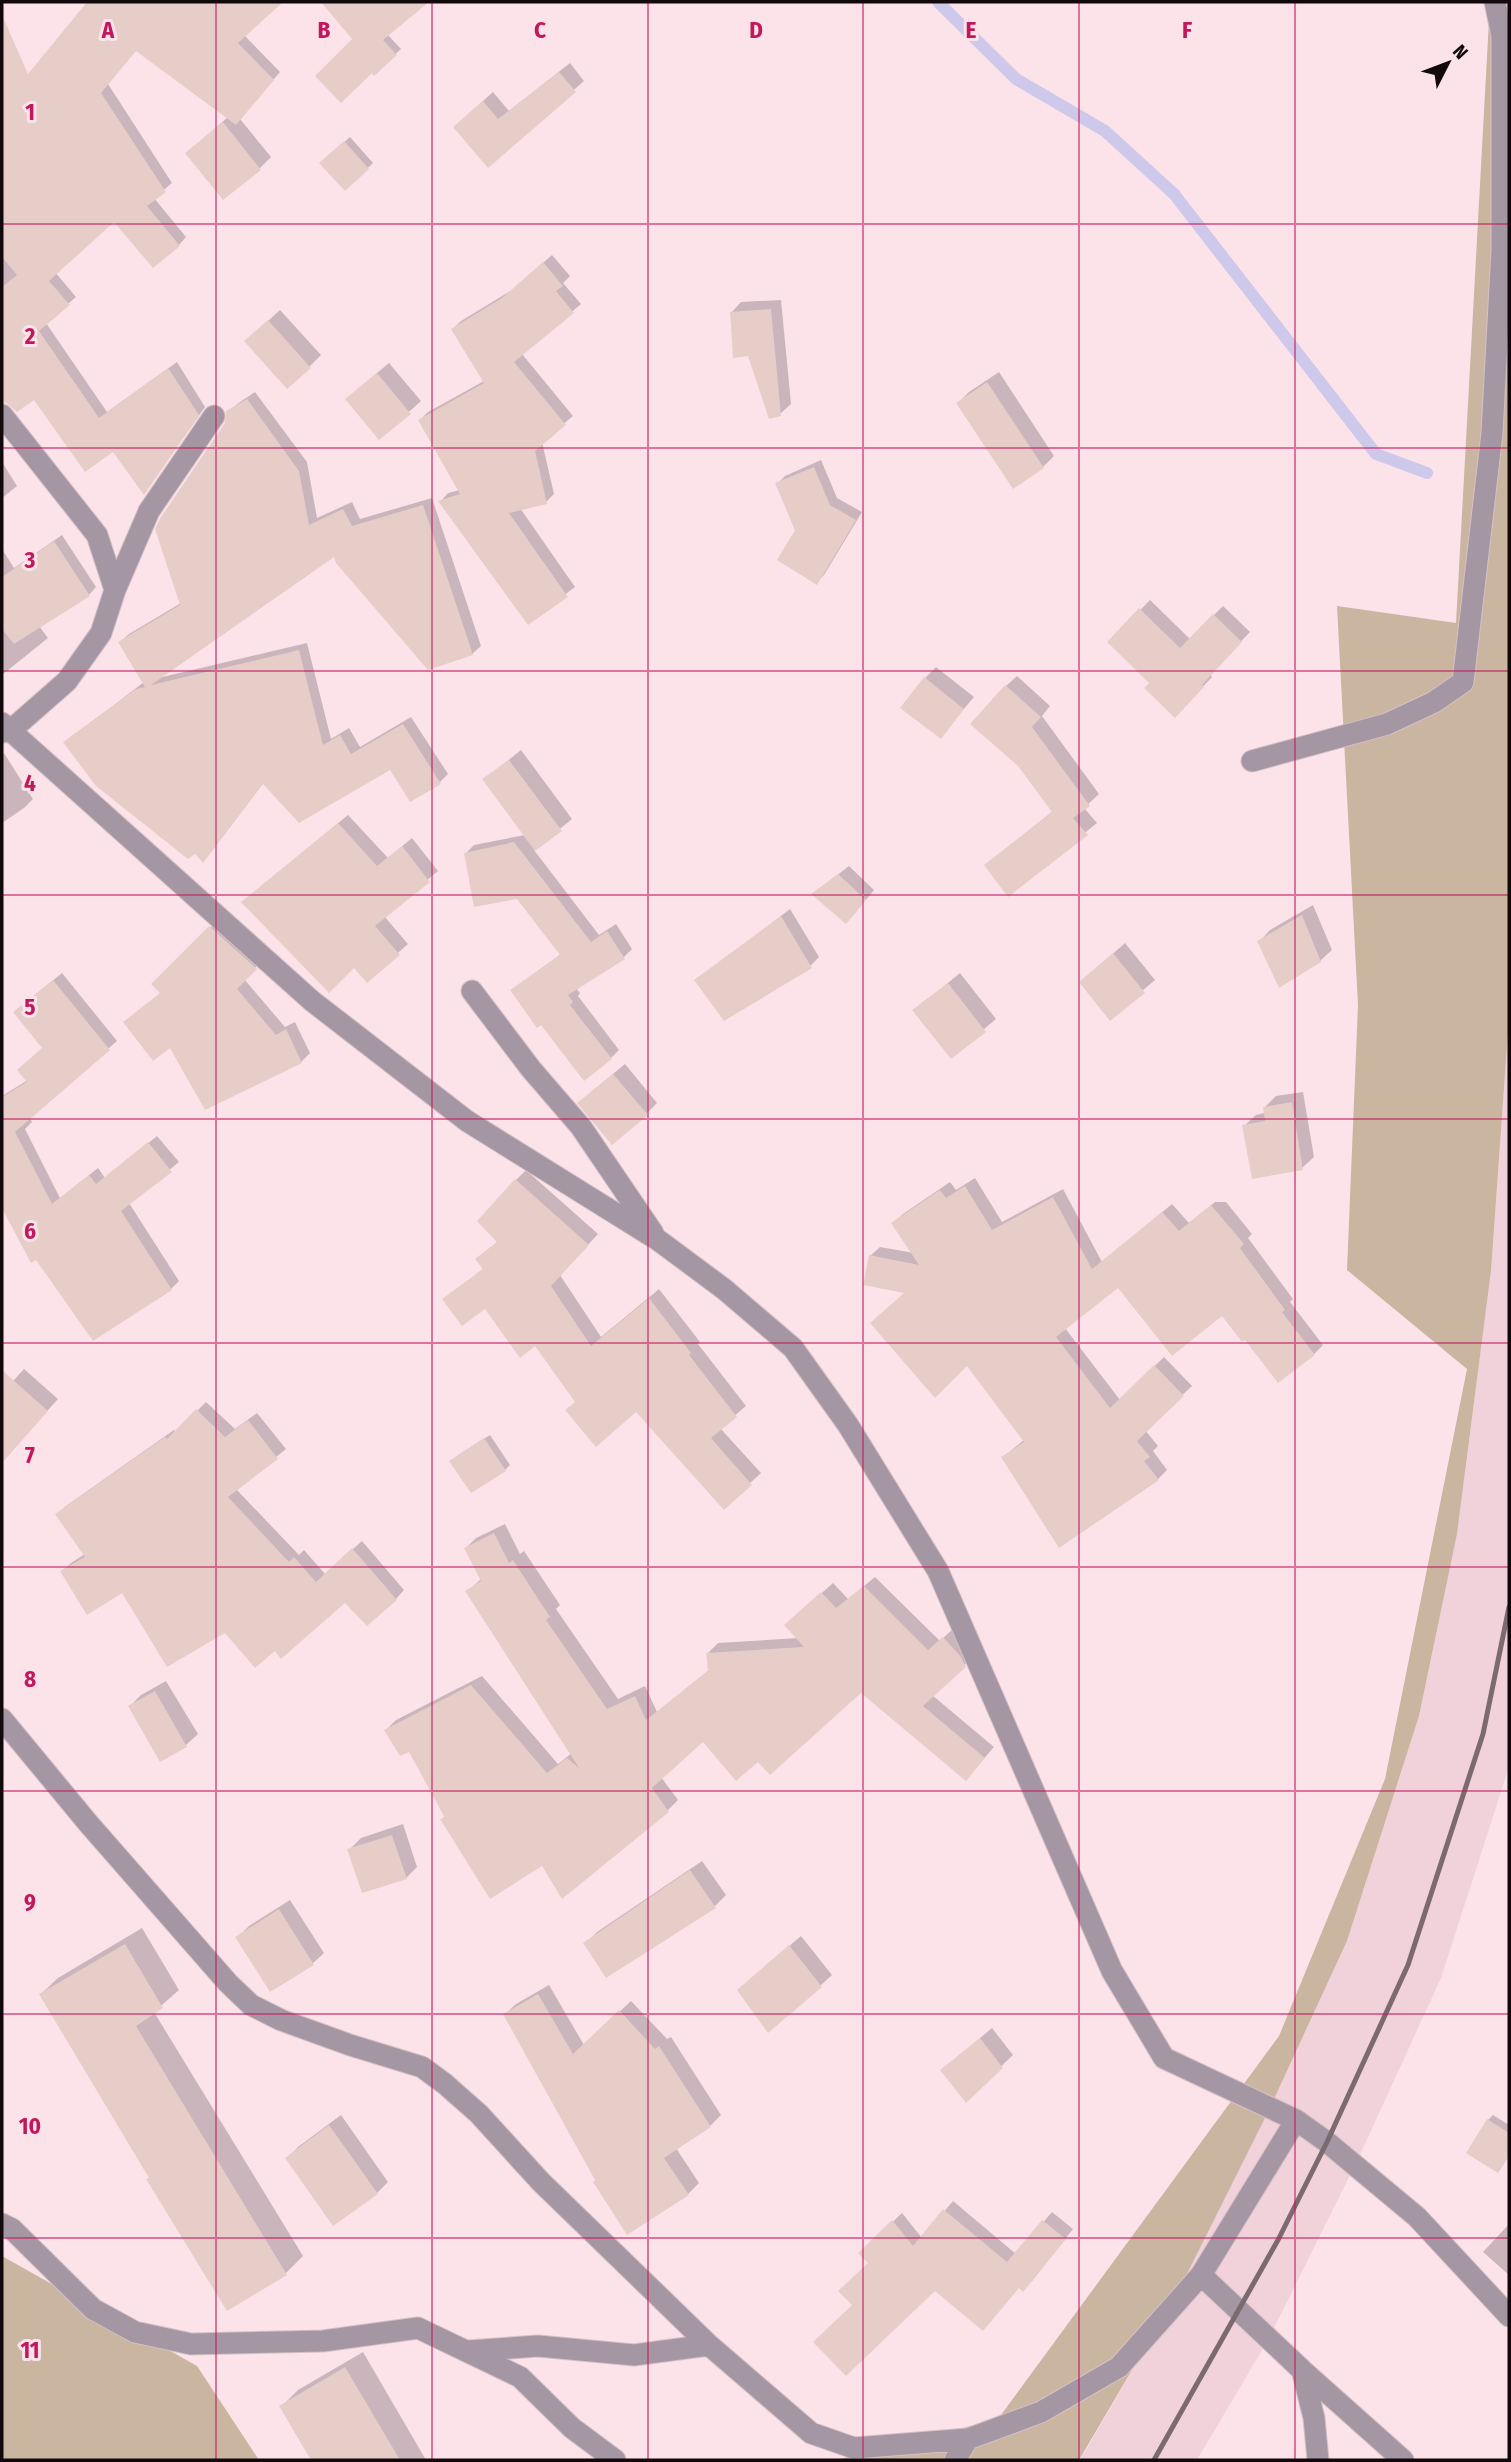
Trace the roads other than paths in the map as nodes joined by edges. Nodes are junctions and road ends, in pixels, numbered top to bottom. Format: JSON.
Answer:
{"nodes":[{"id":1,"x":1495,"y":2,"type":"edge"},
{"id":2,"x":2,"y":415,"type":"edge"},
{"id":3,"x":214,"y":416,"type":"dead end"},
{"id":4,"x":114,"y":590,"type":"junction"},
{"id":5,"x":5,"y":729,"type":"edge"},
{"id":6,"x":1252,"y":761,"type":"dead end"},
{"id":7,"x":472,"y":991,"type":"dead end"},
{"id":8,"x":658,"y":1240,"type":"junction"},
{"id":9,"x":2,"y":1719,"type":"edge"},
{"id":10,"x":1296,"y":2120,"type":"junction"},
{"id":11,"x":2,"y":2224,"type":"edge"},
{"id":12,"x":1201,"y":2275,"type":"junction"},
{"id":13,"x":1509,"y":2316,"type":"edge"},
{"id":14,"x":709,"y":2345,"type":"junction"},
{"id":15,"x":465,"y":2352,"type":"junction"},
{"id":16,"x":1302,"y":2370,"type":"junction"},
{"id":17,"x":968,"y":2439,"type":"junction"},
{"id":18,"x":615,"y":2460,"type":"edge"},
{"id":19,"x":955,"y":2460,"type":"edge"},
{"id":20,"x":1318,"y":2460,"type":"edge"},
{"id":21,"x":1403,"y":2460,"type":"edge"}],
"edges":[{"from":1,"to":6,"type":"street"},
{"from":2,"to":4,"type":"street"},
{"from":3,"to":4,"type":"street"},
{"from":4,"to":5,"type":"street"},
{"from":5,"to":8,"type":"street"},
{"from":7,"to":8,"type":"street"},
{"from":8,"to":10,"type":"street"},
{"from":9,"to":14,"type":"street"},
{"from":10,"to":12,"type":"street"},
{"from":10,"to":13,"type":"street"},
{"from":11,"to":15,"type":"street"},
{"from":12,"to":16,"type":"street"},
{"from":12,"to":17,"type":"street"},
{"from":14,"to":15,"type":"street"},
{"from":14,"to":17,"type":"street"},
{"from":15,"to":18,"type":"street"},
{"from":16,"to":20,"type":"street"},
{"from":16,"to":21,"type":"street"},
{"from":17,"to":19,"type":"street"}]}
